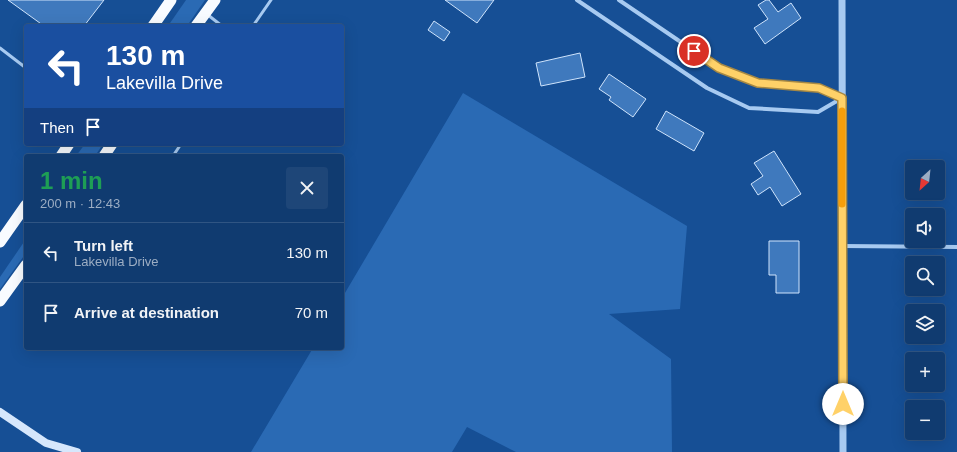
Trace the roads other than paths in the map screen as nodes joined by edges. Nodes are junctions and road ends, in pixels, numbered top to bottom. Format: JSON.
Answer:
{"nodes":[{"id":1,"x":171,"y":0,"type":"edge"},
{"id":2,"x":214,"y":0,"type":"edge"},
{"id":3,"x":271,"y":0,"type":"edge"},
{"id":4,"x":577,"y":0,"type":"edge"},
{"id":5,"x":619,"y":0,"type":"edge"},
{"id":6,"x":842,"y":0,"type":"edge"},
{"id":7,"x":205,"y":13,"type":"junction"},
{"id":8,"x":154,"y":24,"type":"edge"},
{"id":9,"x":197,"y":24,"type":"edge"},
{"id":10,"x":219,"y":24,"type":"edge"},
{"id":11,"x":254,"y":24,"type":"edge"},
{"id":12,"x":0,"y":48,"type":"edge"},
{"id":13,"x":24,"y":66,"type":"edge"},
{"id":14,"x":841,"y":98,"type":"junction"},
{"id":15,"x":24,"y":208,"type":"edge"},
{"id":16,"x":0,"y":242,"type":"edge"},
{"id":17,"x":842,"y":246,"type":"junction"},
{"id":18,"x":957,"y":247,"type":"edge"},
{"id":19,"x":24,"y":268,"type":"edge"},
{"id":20,"x":0,"y":301,"type":"edge"},
{"id":21,"x":0,"y":412,"type":"edge"},
{"id":22,"x":77,"y":452,"type":"edge"},
{"id":23,"x":843,"y":452,"type":"edge"}],
"edges":[{"from":1,"to":8,"type":"highway"},
{"from":2,"to":7,"type":"highway"},
{"from":3,"to":11,"type":"lane"},
{"from":4,"to":14,"type":"street"},
{"from":5,"to":14,"type":"street"},
{"from":6,"to":14,"type":"street"},
{"from":7,"to":9,"type":"highway"},
{"from":7,"to":10,"type":"lane"},
{"from":12,"to":13,"type":"lane"},
{"from":14,"to":17,"type":"street"},
{"from":15,"to":16,"type":"highway"},
{"from":17,"to":18,"type":"street"},
{"from":17,"to":23,"type":"street"},
{"from":19,"to":20,"type":"highway"},
{"from":21,"to":22,"type":"main road"}]}
